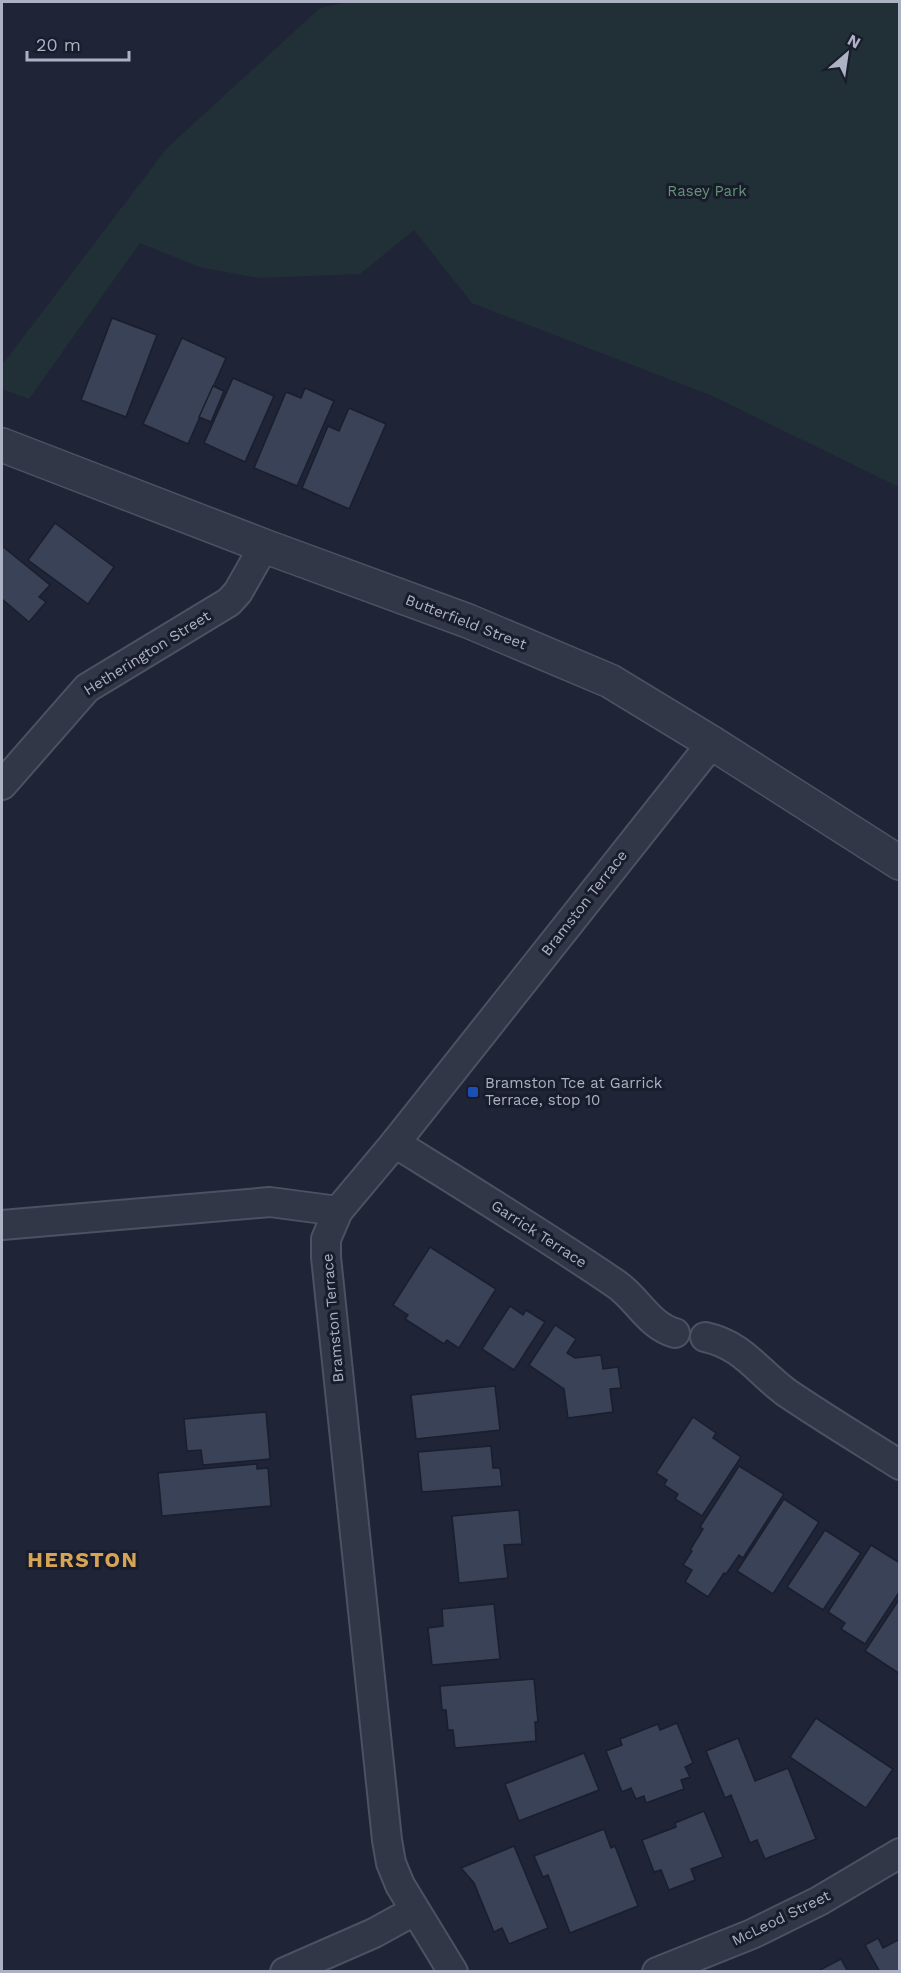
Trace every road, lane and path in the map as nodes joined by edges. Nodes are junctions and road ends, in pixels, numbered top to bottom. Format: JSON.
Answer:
{"nodes":[{"id":1,"x":2,"y":445,"type":"edge"},
{"id":2,"x":264,"y":546,"type":"junction"},
{"id":3,"x":712,"y":743,"type":"junction"},
{"id":4,"x":2,"y":785,"type":"edge"},
{"id":5,"x":900,"y":863,"type":"edge"},
{"id":6,"x":395,"y":1143,"type":"junction"},
{"id":7,"x":338,"y":1211,"type":"junction"},
{"id":8,"x":2,"y":1225,"type":"edge"},
{"id":9,"x":675,"y":1333,"type":"dead end"},
{"id":10,"x":705,"y":1337,"type":"dead end"},
{"id":11,"x":900,"y":1465,"type":"edge"},
{"id":12,"x":900,"y":1853,"type":"edge"},
{"id":13,"x":414,"y":1911,"type":"junction"},
{"id":14,"x":285,"y":1971,"type":"edge"},
{"id":15,"x":453,"y":1971,"type":"edge"},
{"id":16,"x":657,"y":1971,"type":"edge"}],
"edges":[{"from":1,"to":2,"type":"street","name":"Butterfield Street"},
{"from":2,"to":3,"type":"street","name":"Butterfield Street"},
{"from":2,"to":4,"type":"street","name":"Hetherington Street"},
{"from":3,"to":5,"type":"street","name":"Butterfield Street"},
{"from":3,"to":6,"type":"street","name":"Bramston Terrace"},
{"from":6,"to":7,"type":"street","name":"Bramston Terrace"},
{"from":6,"to":9,"type":"street","name":"Garrick Terrace"},
{"from":7,"to":8,"type":"street"},
{"from":7,"to":13,"type":"street","name":"Bramston Terrace"},
{"from":10,"to":11,"type":"street"},
{"from":12,"to":16,"type":"street","name":"McLeod Street"},
{"from":13,"to":14,"type":"street"},
{"from":13,"to":15,"type":"street","name":"Bramston Terrace"}]}
